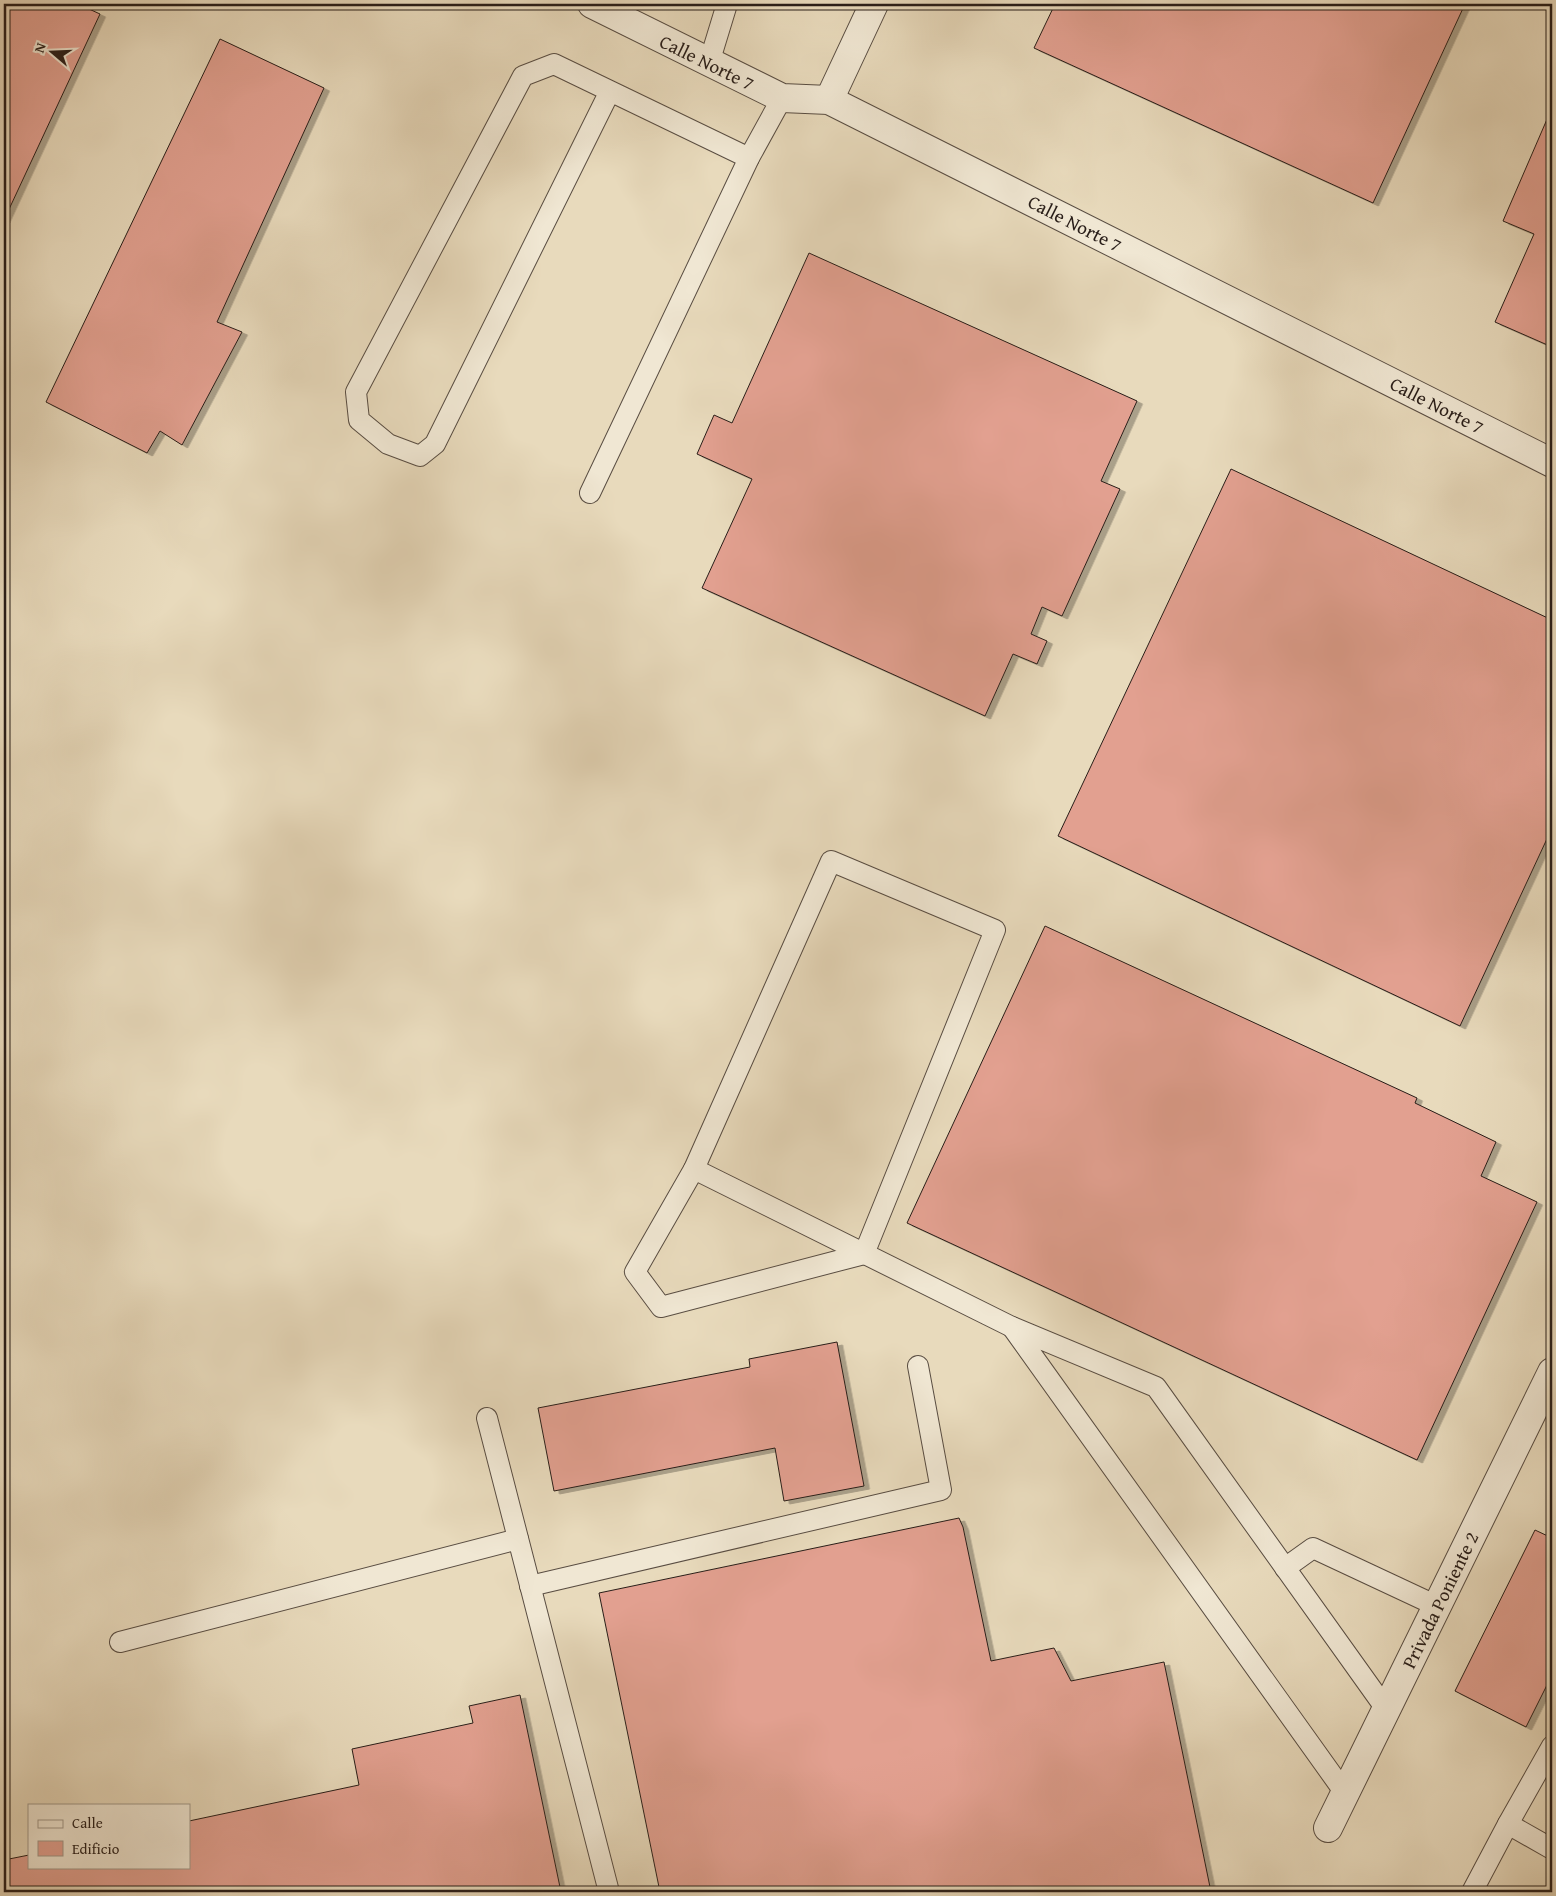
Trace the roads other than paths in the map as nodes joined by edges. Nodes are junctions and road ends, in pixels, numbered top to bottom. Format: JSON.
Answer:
{"nodes":[{"id":1,"x":592,"y":4,"type":"edge"},
{"id":2,"x":728,"y":4,"type":"edge"},
{"id":3,"x":874,"y":4,"type":"edge"},
{"id":4,"x":708,"y":63,"type":"junction"},
{"id":5,"x":610,"y":91,"type":"junction"},
{"id":6,"x":782,"y":98,"type":"junction"},
{"id":7,"x":829,"y":100,"type":"junction"},
{"id":8,"x":749,"y":158,"type":"junction"},
{"id":9,"x":1552,"y":462,"type":"edge"},
{"id":10,"x":590,"y":493,"type":"dead end"},
{"id":11,"x":694,"y":1170,"type":"junction"},
{"id":12,"x":864,"y":1254,"type":"junction"},
{"id":13,"x":1012,"y":1327,"type":"junction"},
{"id":14,"x":918,"y":1366,"type":"dead end"},
{"id":15,"x":1552,"y":1372,"type":"edge"},
{"id":16,"x":487,"y":1418,"type":"dead end"},
{"id":17,"x":518,"y":1539,"type":"junction"},
{"id":18,"x":1285,"y":1568,"type":"junction"},
{"id":19,"x":530,"y":1586,"type":"junction"},
{"id":20,"x":1437,"y":1606,"type":"junction"},
{"id":21,"x":120,"y":1642,"type":"dead end"},
{"id":22,"x":1386,"y":1709,"type":"junction"},
{"id":23,"x":1552,"y":1746,"type":"edge"},
{"id":24,"x":1345,"y":1793,"type":"junction"},
{"id":25,"x":1508,"y":1824,"type":"junction"},
{"id":26,"x":1328,"y":1828,"type":"dead end"},
{"id":27,"x":1552,"y":1849,"type":"edge"},
{"id":28,"x":609,"y":1892,"type":"edge"},
{"id":29,"x":1472,"y":1892,"type":"edge"}],
"edges":[{"from":1,"to":4,"type":"street","name":"Calle Norte 7"},
{"from":2,"to":4,"type":"lane"},
{"from":3,"to":7,"type":"street"},
{"from":4,"to":6,"type":"street","name":"Calle Norte 7"},
{"from":5,"to":5,"type":"lane"},
{"from":5,"to":8,"type":"lane"},
{"from":6,"to":7,"type":"street","name":"Calle Norte 7"},
{"from":6,"to":8,"type":"lane"},
{"from":7,"to":9,"type":"street","name":"Calle Norte 7"},
{"from":8,"to":10,"type":"lane"},
{"from":11,"to":12,"type":"lane"},
{"from":11,"to":12,"type":"lane"},
{"from":11,"to":12,"type":"lane"},
{"from":12,"to":13,"type":"lane"},
{"from":13,"to":18,"type":"lane"},
{"from":13,"to":24,"type":"lane"},
{"from":14,"to":19,"type":"lane"},
{"from":15,"to":20,"type":"street","name":"Privada Poniente 2"},
{"from":16,"to":17,"type":"lane"},
{"from":17,"to":19,"type":"lane"},
{"from":17,"to":21,"type":"lane"},
{"from":18,"to":20,"type":"lane"},
{"from":18,"to":22,"type":"lane"},
{"from":19,"to":28,"type":"lane"},
{"from":20,"to":22,"type":"street","name":"Privada Poniente 2"},
{"from":22,"to":24,"type":"street","name":"Privada Poniente 2"},
{"from":23,"to":25,"type":"lane"},
{"from":24,"to":26,"type":"street","name":"Privada Poniente 2"},
{"from":25,"to":27,"type":"lane"},
{"from":25,"to":29,"type":"lane"}]}
